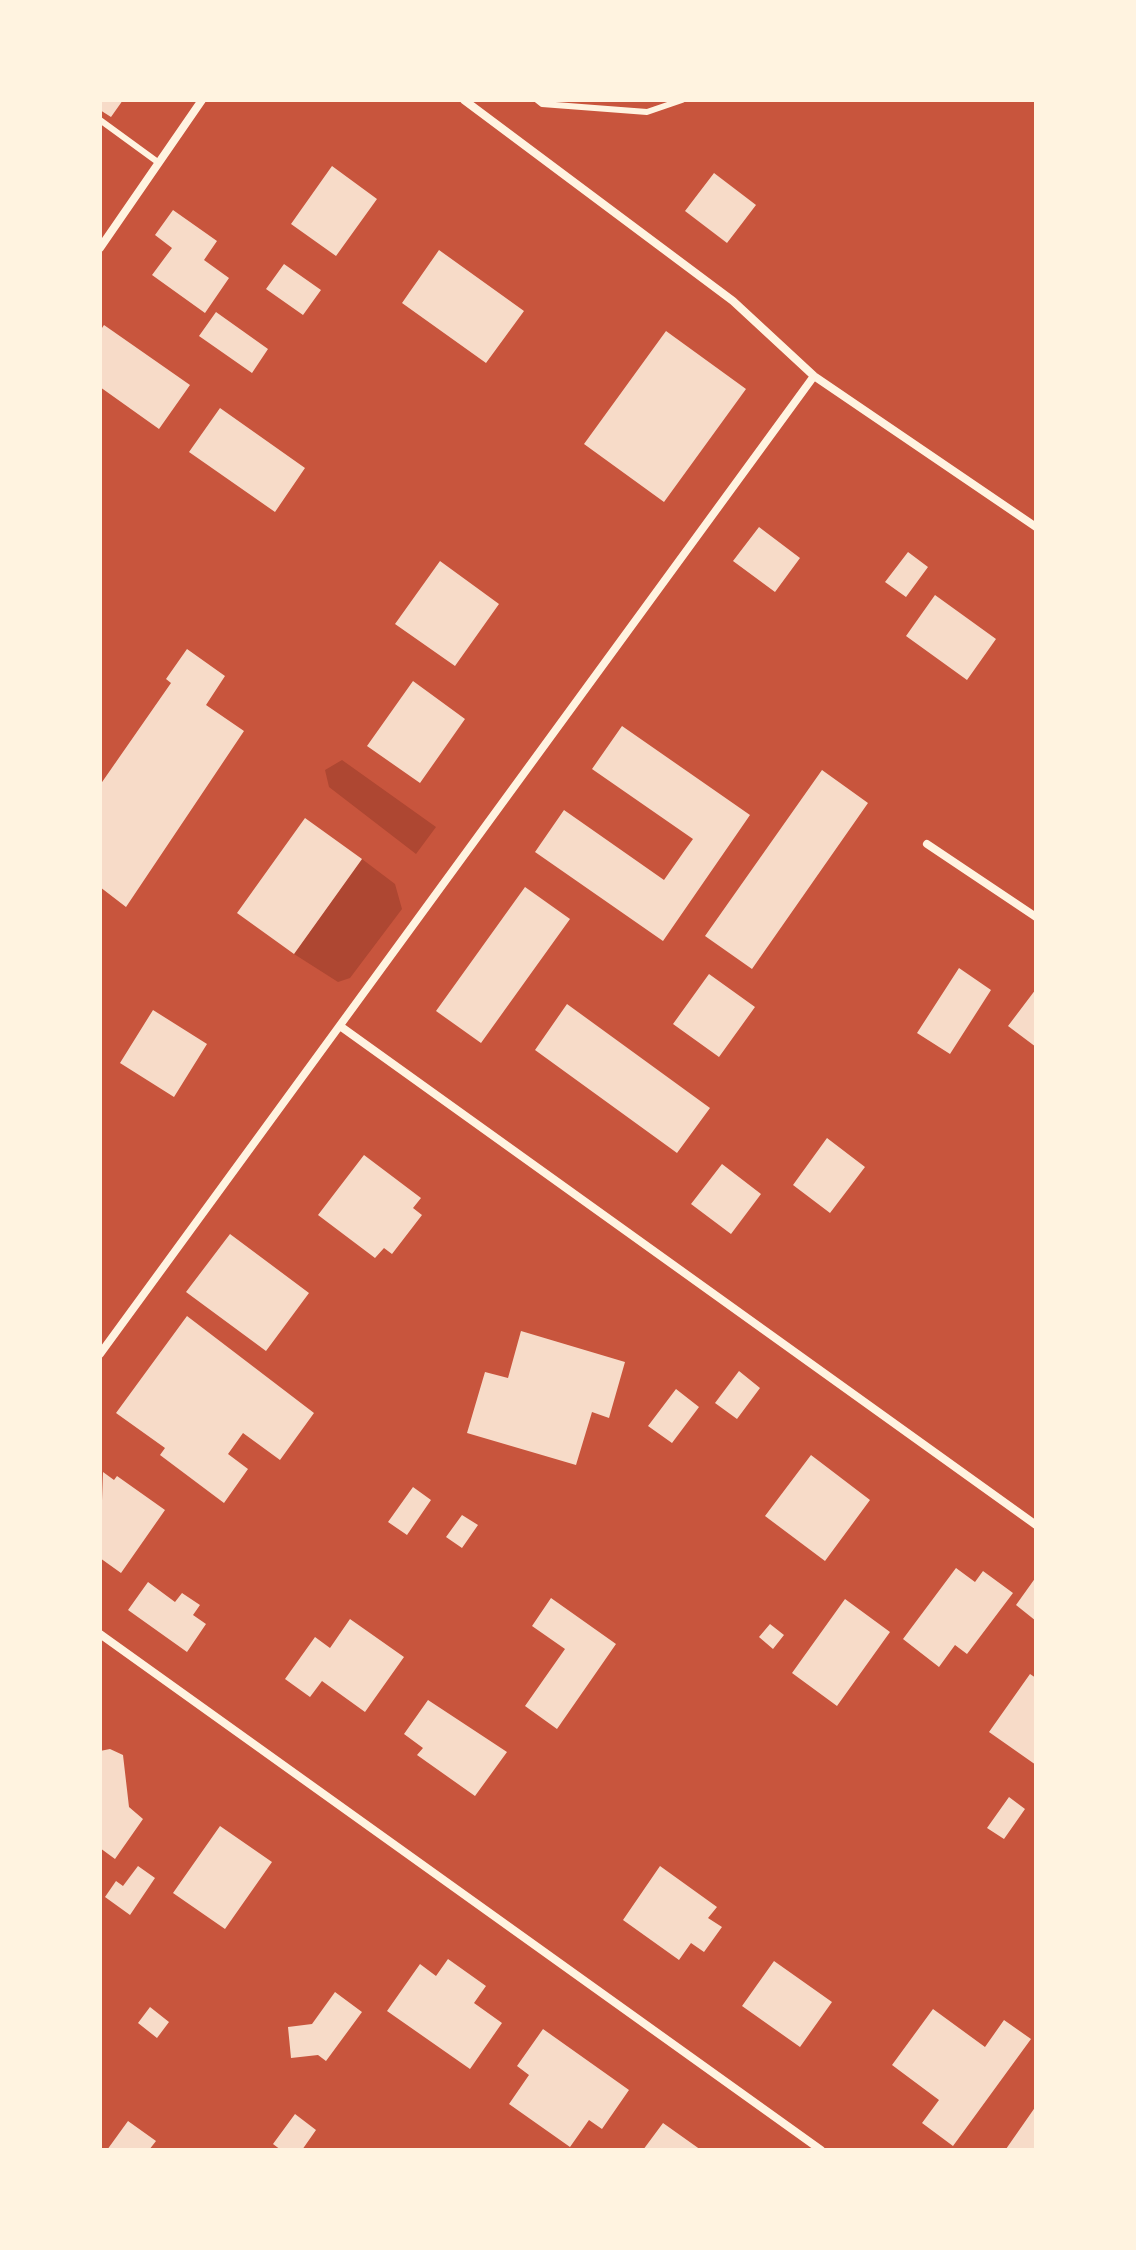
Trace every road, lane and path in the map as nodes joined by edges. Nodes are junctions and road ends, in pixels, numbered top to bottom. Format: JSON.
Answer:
{"nodes":[{"id":1,"x":202,"y":100,"type":"edge"},
{"id":2,"x":464,"y":100,"type":"edge"},
{"id":3,"x":537,"y":100,"type":"edge"},
{"id":4,"x":682,"y":100,"type":"edge"},
{"id":5,"x":100,"y":120,"type":"edge"},
{"id":6,"x":159,"y":163,"type":"junction"},
{"id":7,"x":100,"y":248,"type":"edge"},
{"id":8,"x":814,"y":376,"type":"junction"},
{"id":9,"x":1036,"y":527,"type":"edge"},
{"id":10,"x":927,"y":844,"type":"dead end"},
{"id":11,"x":1036,"y":917,"type":"edge"},
{"id":12,"x":340,"y":1026,"type":"junction"},
{"id":13,"x":100,"y":1354,"type":"edge"},
{"id":14,"x":1036,"y":1525,"type":"edge"},
{"id":15,"x":100,"y":1634,"type":"edge"},
{"id":16,"x":821,"y":2150,"type":"edge"}],
"edges":[{"from":1,"to":6,"type":"street"},
{"from":2,"to":8,"type":"street"},
{"from":3,"to":4,"type":"lane"},
{"from":5,"to":6,"type":"lane"},
{"from":6,"to":7,"type":"street"},
{"from":8,"to":9,"type":"street"},
{"from":8,"to":12,"type":"street"},
{"from":10,"to":11,"type":"street"},
{"from":12,"to":13,"type":"street"},
{"from":12,"to":14,"type":"street"},
{"from":15,"to":16,"type":"street"}]}
